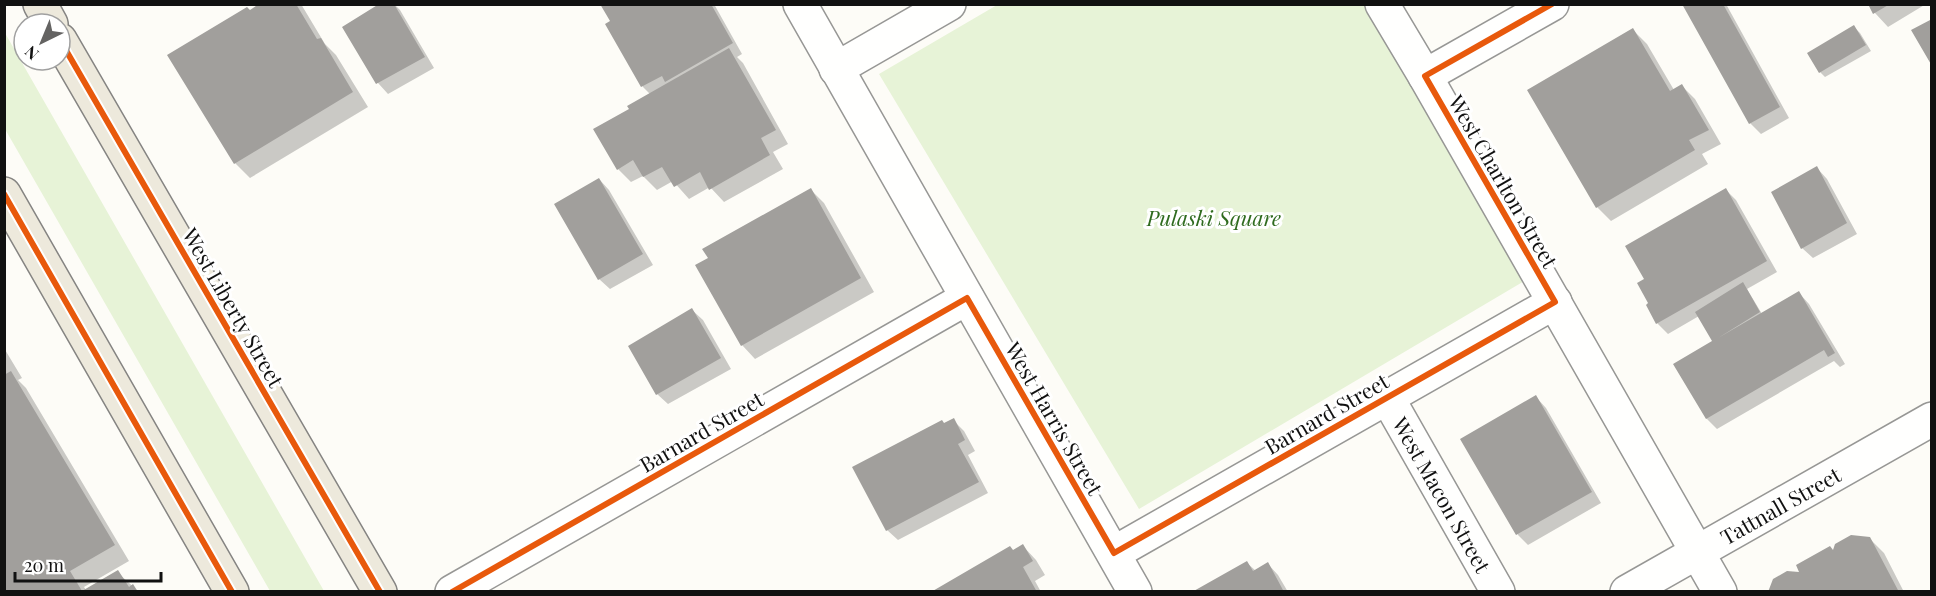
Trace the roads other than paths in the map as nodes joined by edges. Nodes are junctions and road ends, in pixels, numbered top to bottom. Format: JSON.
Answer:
{"nodes":[{"id":1,"x":800,"y":4,"type":"edge"},
{"id":2,"x":949,"y":4,"type":"edge"},
{"id":3,"x":1382,"y":4,"type":"edge"},
{"id":4,"x":1552,"y":4,"type":"edge"},
{"id":5,"x":72,"y":61,"type":"edge"},
{"id":6,"x":836,"y":69,"type":"junction"},
{"id":7,"x":1425,"y":76,"type":"junction"},
{"id":8,"x":4,"y":194,"type":"edge"},
{"id":9,"x":967,"y":298,"type":"junction"},
{"id":10,"x":1555,"y":302,"type":"junction"},
{"id":11,"x":1387,"y":398,"type":"junction"},
{"id":12,"x":1932,"y":418,"type":"edge"},
{"id":13,"x":1698,"y":552,"type":"junction"},
{"id":14,"x":1114,"y":553,"type":"junction"},
{"id":15,"x":232,"y":591,"type":"edge"},
{"id":16,"x":380,"y":591,"type":"edge"},
{"id":17,"x":452,"y":591,"type":"edge"},
{"id":18,"x":1135,"y":591,"type":"edge"},
{"id":19,"x":1498,"y":591,"type":"edge"},
{"id":20,"x":1627,"y":591,"type":"edge"},
{"id":21,"x":1720,"y":591,"type":"edge"}],
"edges":[{"from":1,"to":6,"type":"street","name":"West Harris Street"},
{"from":2,"to":6,"type":"street"},
{"from":3,"to":7,"type":"street","name":"West Charlton Street"},
{"from":4,"to":7,"type":"street"},
{"from":5,"to":16,"type":"main road","name":"West Liberty Street"},
{"from":6,"to":9,"type":"street","name":"West Harris Street"},
{"from":7,"to":10,"type":"street","name":"West Charlton Street"},
{"from":8,"to":15,"type":"main road"},
{"from":9,"to":14,"type":"street","name":"West Harris Street"},
{"from":9,"to":17,"type":"street","name":"Barnard Street"},
{"from":10,"to":11,"type":"street","name":"Barnard Street"},
{"from":10,"to":13,"type":"street","name":"West Charlton Street"},
{"from":11,"to":14,"type":"street","name":"Barnard Street"},
{"from":11,"to":19,"type":"street","name":"West Macon Street"},
{"from":12,"to":13,"type":"street","name":"Tattnall Street"},
{"from":13,"to":20,"type":"street","name":"Tattnall Street"},
{"from":13,"to":21,"type":"street","name":"West Charlton Street"},
{"from":14,"to":18,"type":"street","name":"West Harris Street"}]}
